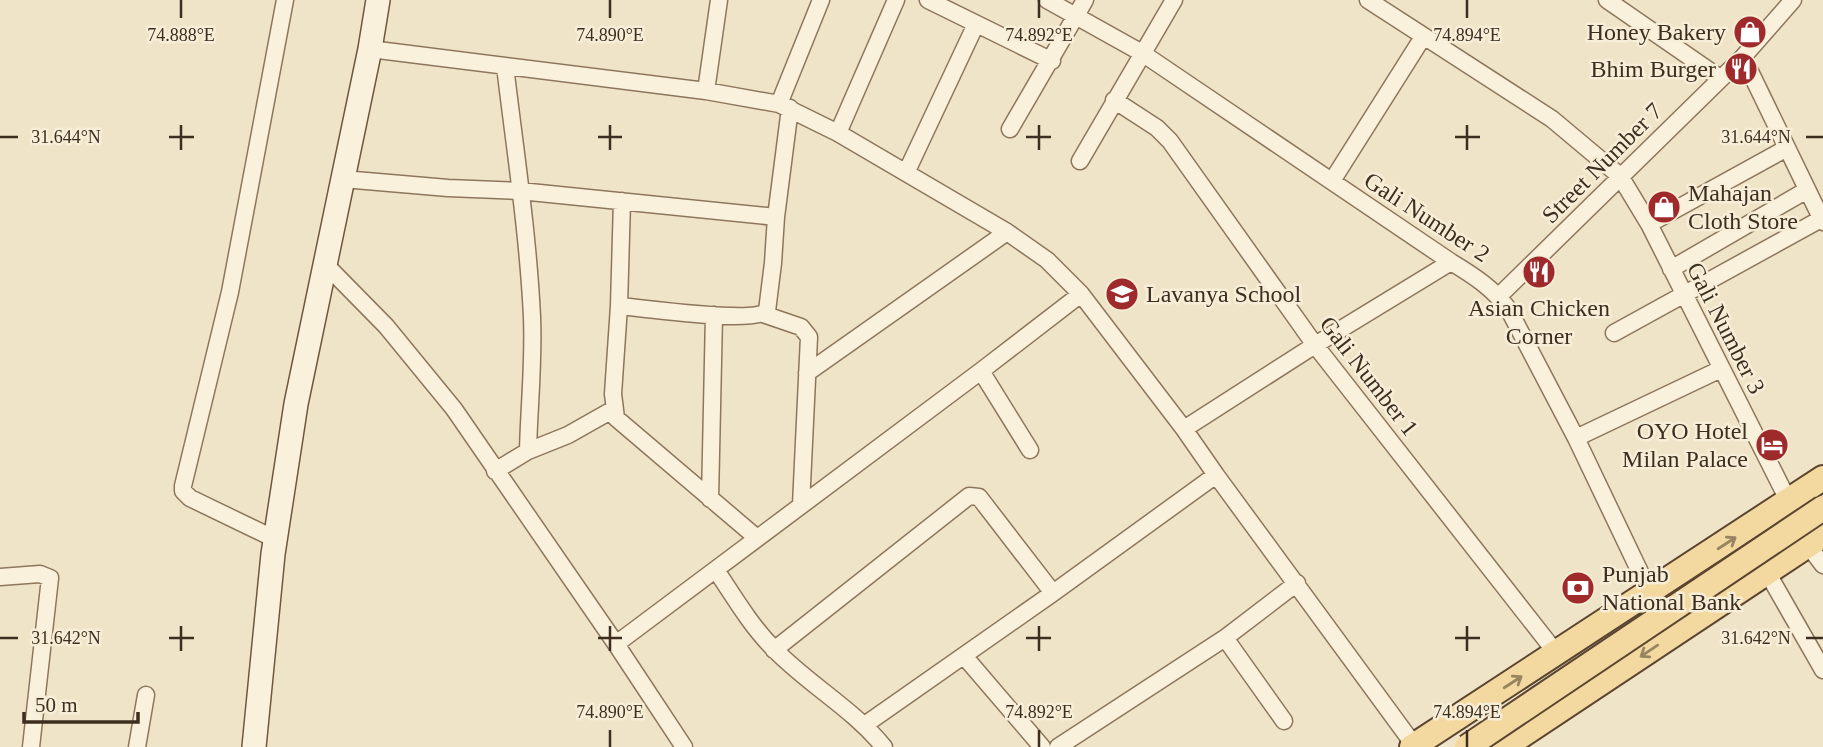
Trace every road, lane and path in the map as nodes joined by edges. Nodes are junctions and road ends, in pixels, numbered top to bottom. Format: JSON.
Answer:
{"nodes":[{"id":1,"x":285,"y":0,"type":"edge"},
{"id":2,"x":719,"y":0,"type":"edge"},
{"id":3,"x":821,"y":0,"type":"edge"},
{"id":4,"x":896,"y":0,"type":"edge"},
{"id":5,"x":928,"y":0,"type":"edge"},
{"id":6,"x":1048,"y":0,"type":"edge"},
{"id":7,"x":1085,"y":0,"type":"edge"},
{"id":8,"x":1174,"y":0,"type":"edge"},
{"id":9,"x":1368,"y":0,"type":"edge"},
{"id":10,"x":1607,"y":0,"type":"edge"},
{"id":11,"x":1793,"y":0,"type":"edge"},
{"id":12,"x":373,"y":1,"type":"edge"},
{"id":13,"x":1077,"y":15,"type":"junction"},
{"id":14,"x":976,"y":24,"type":"junction"},
{"id":15,"x":1423,"y":37,"type":"junction"},
{"id":16,"x":370,"y":49,"type":"junction"},
{"id":17,"x":1142,"y":53,"type":"junction"},
{"id":18,"x":1743,"y":57,"type":"junction"},
{"id":19,"x":1052,"y":61,"type":"junction"},
{"id":20,"x":505,"y":66,"type":"junction"},
{"id":21,"x":1720,"y":78,"type":"junction"},
{"id":22,"x":706,"y":91,"type":"junction"},
{"id":23,"x":1114,"y":100,"type":"junction"},
{"id":24,"x":785,"y":106,"type":"junction"},
{"id":25,"x":1010,"y":129,"type":"dead end"},
{"id":26,"x":838,"y":133,"type":"junction"},
{"id":27,"x":1787,"y":148,"type":"junction"},
{"id":28,"x":1080,"y":161,"type":"dead end"},
{"id":29,"x":906,"y":173,"type":"junction"},
{"id":30,"x":1620,"y":176,"type":"junction"},
{"id":31,"x":343,"y":179,"type":"junction"},
{"id":32,"x":1332,"y":181,"type":"junction"},
{"id":33,"x":1807,"y":190,"type":"junction"},
{"id":34,"x":520,"y":191,"type":"junction"},
{"id":35,"x":622,"y":201,"type":"junction"},
{"id":36,"x":775,"y":218,"type":"junction"},
{"id":37,"x":1822,"y":220,"type":"edge"},
{"id":38,"x":1649,"y":225,"type":"junction"},
{"id":39,"x":1007,"y":232,"type":"junction"},
{"id":40,"x":1451,"y":262,"type":"junction"},
{"id":41,"x":325,"y":264,"type":"junction"},
{"id":42,"x":1671,"y":269,"type":"junction"},
{"id":43,"x":1081,"y":294,"type":"junction"},
{"id":44,"x":1499,"y":296,"type":"junction"},
{"id":45,"x":1685,"y":296,"type":"junction"},
{"id":46,"x":619,"y":306,"type":"junction"},
{"id":47,"x":763,"y":314,"type":"junction"},
{"id":48,"x":714,"y":315,"type":"junction"},
{"id":49,"x":1614,"y":333,"type":"dead end"},
{"id":50,"x":1315,"y":345,"type":"junction"},
{"id":51,"x":1721,"y":369,"type":"junction"},
{"id":52,"x":981,"y":371,"type":"junction"},
{"id":53,"x":807,"y":373,"type":"junction"},
{"id":54,"x":614,"y":409,"type":"junction"},
{"id":55,"x":1184,"y":429,"type":"junction"},
{"id":56,"x":1576,"y":438,"type":"junction"},
{"id":57,"x":1030,"y":450,"type":"dead end"},
{"id":58,"x":528,"y":452,"type":"junction"},
{"id":59,"x":495,"y":471,"type":"junction"},
{"id":60,"x":1216,"y":475,"type":"junction"},
{"id":61,"x":1823,"y":478,"type":"edge"},
{"id":62,"x":710,"y":499,"type":"junction"},
{"id":63,"x":1789,"y":502,"type":"junction"},
{"id":64,"x":801,"y":505,"type":"junction"},
{"id":65,"x":1823,"y":508,"type":"edge"},
{"id":66,"x":757,"y":538,"type":"junction"},
{"id":67,"x":275,"y":539,"type":"junction"},
{"id":68,"x":1815,"y":539,"type":"edge"},
{"id":69,"x":1823,"y":565,"type":"edge"},
{"id":70,"x":716,"y":570,"type":"junction"},
{"id":71,"x":1767,"y":572,"type":"junction"},
{"id":72,"x":0,"y":577,"type":"edge"},
{"id":73,"x":1297,"y":583,"type":"junction"},
{"id":74,"x":1053,"y":593,"type":"junction"},
{"id":75,"x":1650,"y":593,"type":"junction"},
{"id":76,"x":1675,"y":634,"type":"junction"},
{"id":77,"x":1225,"y":638,"type":"junction"},
{"id":78,"x":617,"y":644,"type":"junction"},
{"id":79,"x":774,"y":650,"type":"junction"},
{"id":80,"x":1556,"y":654,"type":"junction"},
{"id":81,"x":964,"y":656,"type":"junction"},
{"id":82,"x":1823,"y":670,"type":"edge"},
{"id":83,"x":146,"y":695,"type":"dead end"},
{"id":84,"x":1284,"y":721,"type":"dead end"},
{"id":85,"x":866,"y":724,"type":"junction"},
{"id":86,"x":1413,"y":746,"type":"edge"},
{"id":87,"x":31,"y":747,"type":"edge"},
{"id":88,"x":137,"y":747,"type":"edge"},
{"id":89,"x":254,"y":747,"type":"edge"},
{"id":90,"x":684,"y":747,"type":"edge"},
{"id":91,"x":884,"y":747,"type":"edge"},
{"id":92,"x":1042,"y":747,"type":"edge"},
{"id":93,"x":1058,"y":747,"type":"edge"},
{"id":94,"x":1467,"y":747,"type":"edge"},
{"id":95,"x":1504,"y":747,"type":"edge"}],
"edges":[{"from":1,"to":67,"type":"street"},
{"from":2,"to":22,"type":"street"},
{"from":3,"to":24,"type":"street"},
{"from":4,"to":26,"type":"street"},
{"from":5,"to":14,"type":"street"},
{"from":6,"to":13,"type":"street","name":"Gali Number 2"},
{"from":7,"to":13,"type":"street"},
{"from":8,"to":17,"type":"street"},
{"from":9,"to":15,"type":"street","name":"Gali Number 3"},
{"from":10,"to":21,"type":"street"},
{"from":11,"to":18,"type":"street","name":"Street Number 7"},
{"from":12,"to":16,"type":"street"},
{"from":13,"to":17,"type":"street","name":"Gali Number 2"},
{"from":13,"to":19,"type":"street"},
{"from":14,"to":19,"type":"street"},
{"from":14,"to":29,"type":"street"},
{"from":15,"to":30,"type":"street","name":"Gali Number 3"},
{"from":15,"to":32,"type":"street"},
{"from":16,"to":20,"type":"street"},
{"from":16,"to":31,"type":"street"},
{"from":17,"to":23,"type":"street"},
{"from":17,"to":32,"type":"street","name":"Gali Number 2"},
{"from":18,"to":21,"type":"street","name":"Street Number 7"},
{"from":18,"to":27,"type":"street"},
{"from":19,"to":25,"type":"street"},
{"from":20,"to":22,"type":"street"},
{"from":20,"to":34,"type":"street"},
{"from":21,"to":30,"type":"street","name":"Street Number 7"},
{"from":22,"to":24,"type":"street"},
{"from":23,"to":28,"type":"street"},
{"from":23,"to":50,"type":"street","name":"Gali Number 1"},
{"from":24,"to":26,"type":"street"},
{"from":24,"to":36,"type":"street"},
{"from":26,"to":29,"type":"street"},
{"from":27,"to":33,"type":"street"},
{"from":27,"to":38,"type":"street"},
{"from":29,"to":39,"type":"street"},
{"from":30,"to":38,"type":"street","name":"Gali Number 3"},
{"from":30,"to":44,"type":"street","name":"Street Number 7"},
{"from":31,"to":34,"type":"street"},
{"from":31,"to":41,"type":"street"},
{"from":32,"to":40,"type":"street","name":"Gali Number 2"},
{"from":33,"to":37,"type":"street"},
{"from":33,"to":42,"type":"street"},
{"from":34,"to":35,"type":"street"},
{"from":34,"to":58,"type":"street"},
{"from":35,"to":36,"type":"street"},
{"from":35,"to":46,"type":"street"},
{"from":36,"to":47,"type":"street"},
{"from":37,"to":45,"type":"street"},
{"from":38,"to":42,"type":"street","name":"Gali Number 3"},
{"from":39,"to":43,"type":"street"},
{"from":39,"to":53,"type":"street"},
{"from":40,"to":44,"type":"street","name":"Gali Number 2"},
{"from":40,"to":50,"type":"street"},
{"from":41,"to":59,"type":"street"},
{"from":41,"to":67,"type":"street"},
{"from":42,"to":45,"type":"street","name":"Gali Number 3"},
{"from":43,"to":52,"type":"street"},
{"from":43,"to":55,"type":"street"},
{"from":44,"to":56,"type":"street","name":"Gali Number 2"},
{"from":45,"to":49,"type":"street"},
{"from":45,"to":51,"type":"street","name":"Gali Number 3"},
{"from":46,"to":48,"type":"street"},
{"from":46,"to":54,"type":"street"},
{"from":47,"to":48,"type":"street"},
{"from":47,"to":53,"type":"street"},
{"from":48,"to":62,"type":"street"},
{"from":50,"to":55,"type":"street"},
{"from":50,"to":80,"type":"street","name":"Gali Number 1"},
{"from":51,"to":56,"type":"street"},
{"from":51,"to":63,"type":"street","name":"Gali Number 3"},
{"from":52,"to":57,"type":"street"},
{"from":52,"to":64,"type":"street"},
{"from":53,"to":64,"type":"street"},
{"from":54,"to":58,"type":"street"},
{"from":54,"to":62,"type":"street"},
{"from":55,"to":60,"type":"street"},
{"from":56,"to":75,"type":"street","name":"Gali Number 2"},
{"from":58,"to":59,"type":"street"},
{"from":59,"to":78,"type":"street"},
{"from":60,"to":73,"type":"street"},
{"from":60,"to":74,"type":"street"},
{"from":61,"to":63,"type":"main road"},
{"from":62,"to":66,"type":"street"},
{"from":75,"to":63,"type":"main road","one_way":true},
{"from":64,"to":66,"type":"street"},
{"from":65,"to":94,"type":"main road","bridge":true},
{"from":66,"to":70,"type":"street"},
{"from":67,"to":89,"type":"street"},
{"from":68,"to":69,"type":"street"},
{"from":68,"to":71,"type":"main road"},
{"from":70,"to":78,"type":"street"},
{"from":70,"to":79,"type":"street"},
{"from":71,"to":76,"type":"main road"},
{"from":71,"to":82,"type":"street"},
{"from":72,"to":87,"type":"street"},
{"from":73,"to":77,"type":"street"},
{"from":73,"to":86,"type":"street"},
{"from":74,"to":79,"type":"street"},
{"from":74,"to":81,"type":"street"},
{"from":75,"to":76,"type":"street","name":"Gali Number 2"},
{"from":75,"to":80,"type":"main road"},
{"from":76,"to":95,"type":"main road","one_way":true},
{"from":77,"to":84,"type":"street"},
{"from":77,"to":93,"type":"street"},
{"from":78,"to":90,"type":"street"},
{"from":79,"to":85,"type":"street"},
{"from":86,"to":80,"type":"main road","one_way":true},
{"from":81,"to":85,"type":"street"},
{"from":81,"to":92,"type":"street"},
{"from":83,"to":88,"type":"street"},
{"from":85,"to":91,"type":"street"}]}
